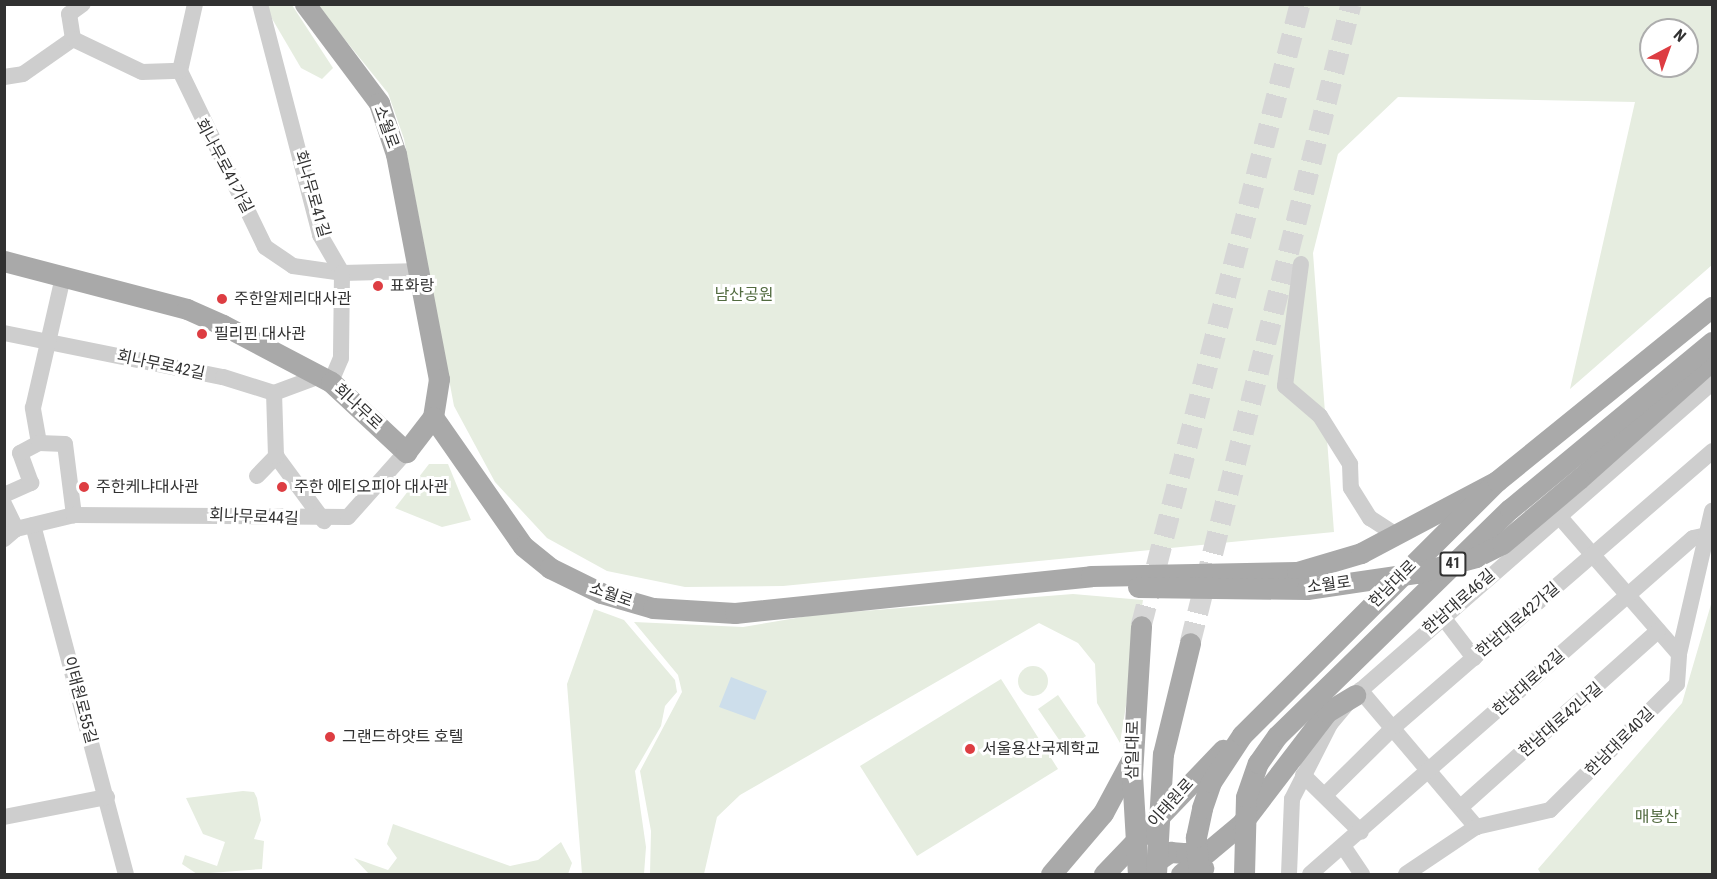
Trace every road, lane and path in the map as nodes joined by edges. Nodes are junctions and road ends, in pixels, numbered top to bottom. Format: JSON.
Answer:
{"nodes":[{"id":1,"x":83,"y":4,"type":"edge"},
{"id":2,"x":195,"y":4,"type":"edge"},
{"id":3,"x":260,"y":4,"type":"edge"},
{"id":4,"x":305,"y":4,"type":"edge"},
{"id":5,"x":73,"y":39,"type":"junction"},
{"id":6,"x":180,"y":71,"type":"junction"},
{"id":7,"x":5,"y":74,"type":"edge"},
{"id":8,"x":4,"y":261,"type":"edge"},
{"id":9,"x":1301,"y":264,"type":"dead end"},
{"id":10,"x":421,"y":271,"type":"junction"},
{"id":11,"x":342,"y":273,"type":"junction"},
{"id":12,"x":62,"y":281,"type":"junction"},
{"id":13,"x":1713,"y":307,"type":"edge"},
{"id":14,"x":4,"y":333,"type":"edge"},
{"id":15,"x":47,"y":341,"type":"junction"},
{"id":16,"x":1713,"y":342,"type":"edge"},
{"id":17,"x":1713,"y":360,"type":"edge"},
{"id":18,"x":324,"y":380,"type":"junction"},
{"id":19,"x":1713,"y":383,"type":"edge"},
{"id":20,"x":274,"y":393,"type":"junction"},
{"id":21,"x":433,"y":417,"type":"junction"},
{"id":22,"x":39,"y":443,"type":"junction"},
{"id":23,"x":1713,"y":451,"type":"edge"},
{"id":24,"x":406,"y":452,"type":"junction"},
{"id":25,"x":276,"y":456,"type":"junction"},
{"id":26,"x":257,"y":476,"type":"dead end"},
{"id":27,"x":1497,"y":481,"type":"junction"},
{"id":28,"x":4,"y":495,"type":"edge"},
{"id":29,"x":4,"y":504,"type":"edge"},
{"id":30,"x":1713,"y":511,"type":"edge"},
{"id":31,"x":74,"y":515,"type":"junction"},
{"id":32,"x":1558,"y":515,"type":"junction"},
{"id":33,"x":324,"y":520,"type":"junction"},
{"id":34,"x":33,"y":525,"type":"junction"},
{"id":35,"x":8,"y":533,"type":"edge"},
{"id":36,"x":1707,"y":535,"type":"junction"},
{"id":37,"x":1398,"y":536,"type":"junction"},
{"id":38,"x":1592,"y":556,"type":"junction"},
{"id":39,"x":1014,"y":584,"type":"junction"},
{"id":40,"x":1627,"y":596,"type":"junction"},
{"id":41,"x":1442,"y":616,"type":"junction"},
{"id":42,"x":1141,"y":626,"type":"tunnel mouth"},
{"id":43,"x":1658,"y":632,"type":"junction"},
{"id":44,"x":1190,"y":643,"type":"tunnel mouth"},
{"id":45,"x":1679,"y":654,"type":"junction"},
{"id":46,"x":1474,"y":658,"type":"junction"},
{"id":47,"x":1358,"y":692,"type":"junction"},
{"id":48,"x":1395,"y":726,"type":"junction"},
{"id":49,"x":1242,"y":735,"type":"junction"},
{"id":50,"x":1132,"y":766,"type":"junction"},
{"id":51,"x":1431,"y":770,"type":"junction"},
{"id":52,"x":1303,"y":775,"type":"junction"},
{"id":53,"x":1327,"y":793,"type":"junction"},
{"id":54,"x":107,"y":797,"type":"junction"},
{"id":55,"x":1462,"y":806,"type":"junction"},
{"id":56,"x":4,"y":818,"type":"edge"},
{"id":57,"x":1242,"y":823,"type":"junction"},
{"id":58,"x":1476,"y":827,"type":"junction"},
{"id":59,"x":1361,"y":832,"type":"junction"},
{"id":60,"x":1343,"y":846,"type":"junction"},
{"id":61,"x":1197,"y":871,"type":"edge"},
{"id":62,"x":126,"y":874,"type":"edge"},
{"id":63,"x":1051,"y":874,"type":"edge"},
{"id":64,"x":1104,"y":874,"type":"edge"},
{"id":65,"x":1137,"y":874,"type":"edge"},
{"id":66,"x":1156,"y":874,"type":"edge"},
{"id":67,"x":1244,"y":874,"type":"edge"},
{"id":68,"x":1289,"y":874,"type":"edge"},
{"id":69,"x":1310,"y":874,"type":"edge"},
{"id":70,"x":1362,"y":874,"type":"edge"},
{"id":71,"x":1406,"y":874,"type":"edge"}],
"edges":[{"from":1,"to":5,"type":"street"},
{"from":2,"to":6,"type":"street"},
{"from":3,"to":11,"type":"street","name":"회나무로41길"},
{"from":4,"to":10,"type":"main road","name":"소월로"},
{"from":5,"to":6,"type":"street"},
{"from":5,"to":7,"type":"street"},
{"from":6,"to":11,"type":"street","name":"회나무로41가길"},
{"from":8,"to":12,"type":"main road","name":"회나무로"},
{"from":9,"to":37,"type":"street"},
{"from":10,"to":11,"type":"street"},
{"from":10,"to":21,"type":"main road","name":"소월로"},
{"from":11,"to":18,"type":"street"},
{"from":12,"to":15,"type":"street"},
{"from":12,"to":18,"type":"main road","name":"회나무로"},
{"from":13,"to":27,"type":"main road","name":"한남대로","number":"41"},
{"from":14,"to":15,"type":"street","name":"회나무로42길"},
{"from":15,"to":20,"type":"street","name":"회나무로42길"},
{"from":15,"to":22,"type":"street"},
{"from":16,"to":57,"type":"main road","name":"한남대로","number":"41"},
{"from":17,"to":39,"type":"main road","name":"소월로","bridge":true},
{"from":18,"to":20,"type":"street"},
{"from":18,"to":24,"type":"main road","name":"회나무로"},
{"from":19,"to":32,"type":"street","name":"한남대로46길"},
{"from":20,"to":25,"type":"street"},
{"from":21,"to":24,"type":"main road"},
{"from":21,"to":39,"type":"main road","name":"소월로"},
{"from":22,"to":28,"type":"street"},
{"from":22,"to":31,"type":"street"},
{"from":23,"to":38,"type":"street","name":"한남대로42가길"},
{"from":24,"to":33,"type":"street","name":"회나무로44길"},
{"from":25,"to":26,"type":"street"},
{"from":25,"to":33,"type":"street"},
{"from":27,"to":37,"type":"main road","name":"소월로"},
{"from":27,"to":49,"type":"main road","name":"한남대로","number":"41"},
{"from":29,"to":35,"type":"street","name":"회나무로44길"},
{"from":30,"to":36,"type":"street","name":"한남대로40길"},
{"from":31,"to":33,"type":"street","name":"회나무로44길"},
{"from":31,"to":34,"type":"street","name":"회나무로44길"},
{"from":32,"to":38,"type":"street"},
{"from":32,"to":41,"type":"street","name":"한남대로46길"},
{"from":34,"to":35,"type":"street","name":"회나무로44길"},
{"from":34,"to":54,"type":"street","name":"이태원로55길"},
{"from":36,"to":40,"type":"street","name":"한남대로42길"},
{"from":36,"to":45,"type":"street","name":"한남대로40길"},
{"from":37,"to":39,"type":"main road","name":"소월로"},
{"from":38,"to":40,"type":"street"},
{"from":38,"to":46,"type":"street","name":"한남대로42가길"},
{"from":40,"to":43,"type":"street"},
{"from":40,"to":51,"type":"street","name":"한남대로42길"},
{"from":41,"to":46,"type":"street"},
{"from":41,"to":47,"type":"street","name":"한남대로46길"},
{"from":42,"to":50,"type":"main road","name":"삼일대로"},
{"from":43,"to":45,"type":"street"},
{"from":43,"to":55,"type":"street","name":"한남대로42나길"},
{"from":44,"to":66,"type":"main road","name":"삼일대로","bridge":true},
{"from":45,"to":58,"type":"street","name":"한남대로40길"},
{"from":46,"to":48,"type":"street","name":"한남대로42가길"},
{"from":47,"to":48,"type":"street"},
{"from":47,"to":52,"type":"street","name":"한남대로46길"},
{"from":47,"to":57,"type":"main road"},
{"from":48,"to":51,"type":"street"},
{"from":48,"to":53,"type":"street","name":"한남대로42가길"},
{"from":49,"to":61,"type":"main road","name":"한남대로","number":"41"},
{"from":49,"to":64,"type":"main road","name":"이태원로"},
{"from":50,"to":63,"type":"main road"},
{"from":50,"to":65,"type":"main road","name":"삼일대로","bridge":true},
{"from":51,"to":55,"type":"street"},
{"from":51,"to":59,"type":"street","name":"한남대로42길"},
{"from":52,"to":53,"type":"street"},
{"from":52,"to":68,"type":"street","name":"한남대로46길"},
{"from":53,"to":59,"type":"street"},
{"from":54,"to":56,"type":"street"},
{"from":54,"to":62,"type":"street","name":"이태원로55길"},
{"from":55,"to":58,"type":"street"},
{"from":57,"to":61,"type":"main road"},
{"from":57,"to":67,"type":"main road","name":"한남대로","number":"41"},
{"from":58,"to":71,"type":"street","name":"한남대로40길"},
{"from":59,"to":60,"type":"street","name":"한남대로42길"},
{"from":60,"to":69,"type":"street","name":"한남대로42길"},
{"from":60,"to":70,"type":"street"},
{"from":61,"to":65,"type":"main road","name":"이태원로"}]}
